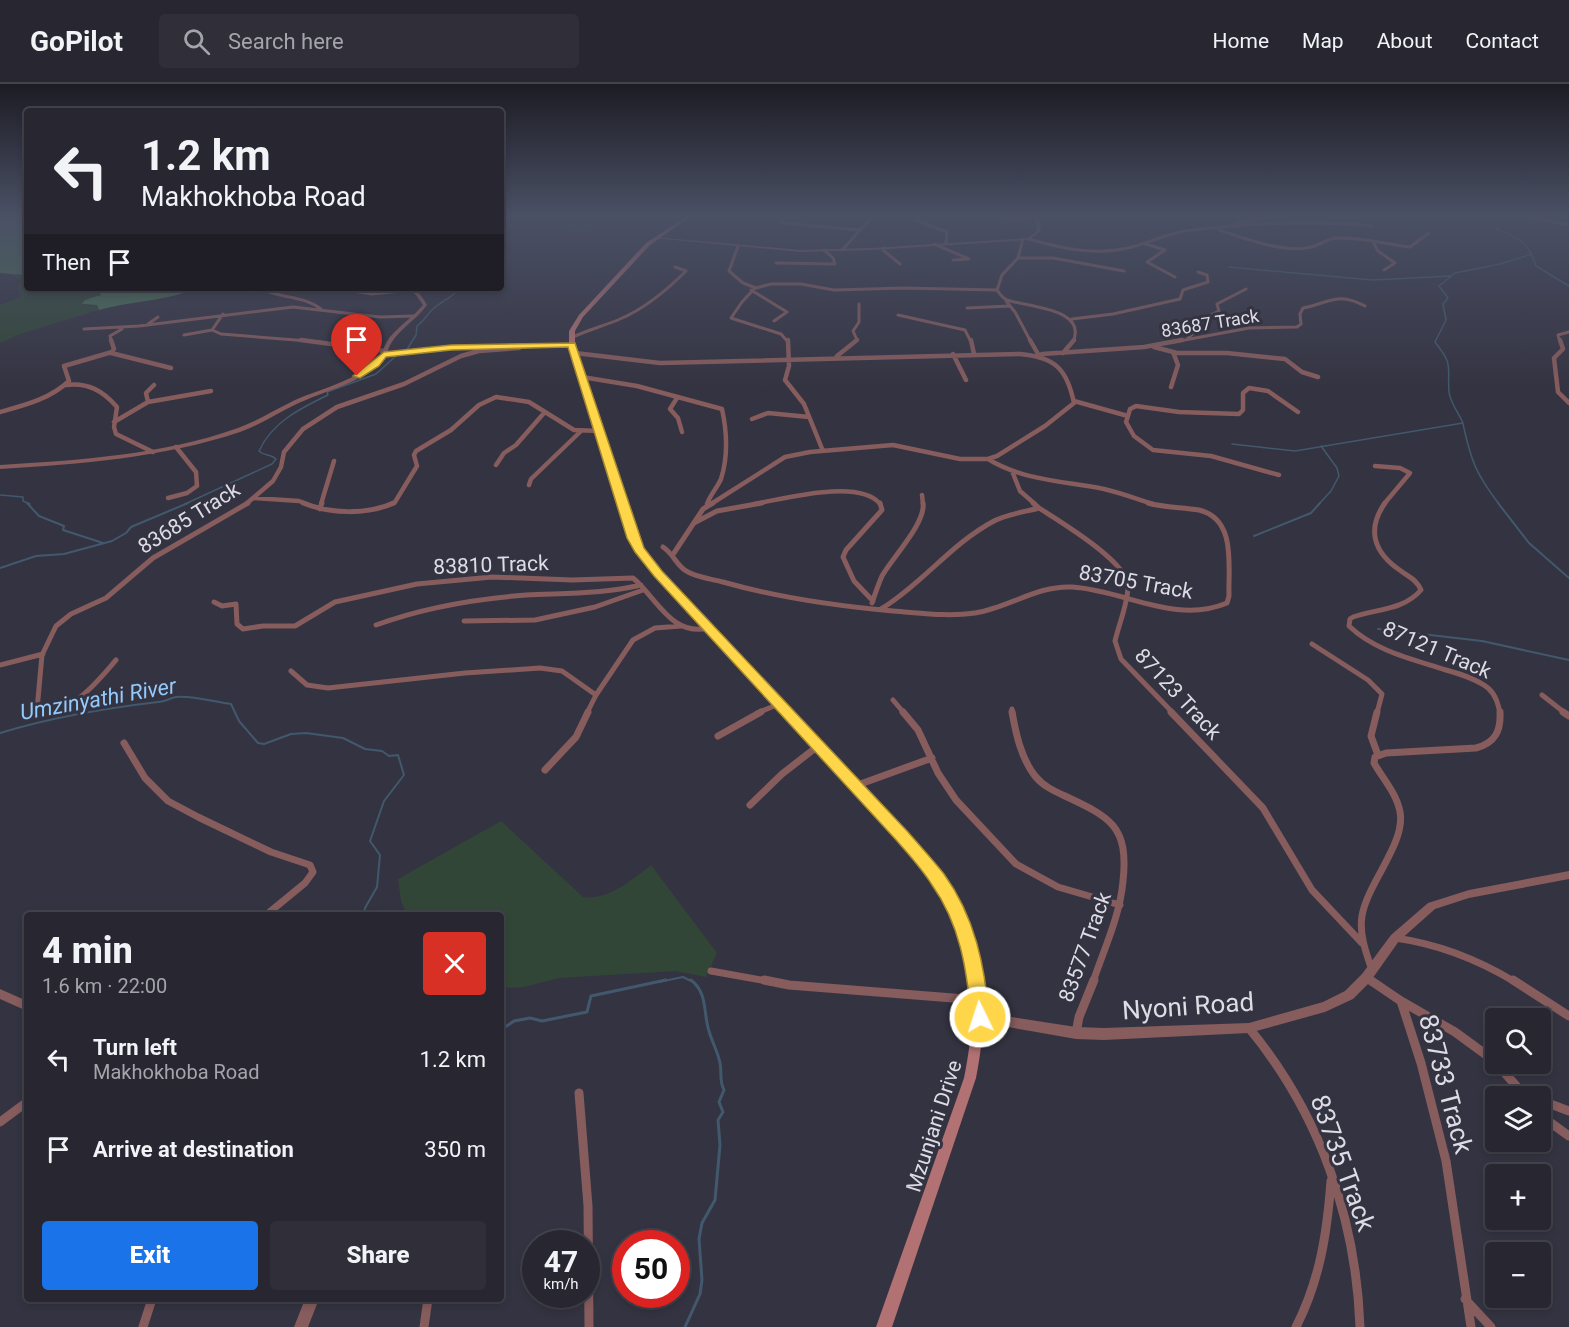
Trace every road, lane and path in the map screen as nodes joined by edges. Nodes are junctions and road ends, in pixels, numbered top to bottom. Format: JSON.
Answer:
{"nodes":[{"id":1,"x":622,"y":273,"type":"edge"},
{"id":2,"x":684,"y":273,"type":"edge"},
{"id":3,"x":731,"y":273,"type":"edge"},
{"id":4,"x":1004,"y":273,"type":"edge"},
{"id":5,"x":1168,"y":273,"type":"edge"},
{"id":6,"x":1201,"y":273,"type":"edge"},
{"id":7,"x":1176,"y":277,"type":"dead end"},
{"id":8,"x":753,"y":289,"type":"junction"},
{"id":9,"x":1246,"y":289,"type":"dead end"},
{"id":10,"x":998,"y":290,"type":"junction"},
{"id":11,"x":266,"y":291,"type":"edge"},
{"id":12,"x":354,"y":291,"type":"edge"},
{"id":13,"x":395,"y":291,"type":"edge"},
{"id":14,"x":413,"y":291,"type":"edge"},
{"id":15,"x":1004,"y":300,"type":"junction"},
{"id":16,"x":859,"y":304,"type":"dead end"},
{"id":17,"x":1010,"y":306,"type":"junction"},
{"id":18,"x":1365,"y":306,"type":"dead end"},
{"id":19,"x":967,"y":308,"type":"dead end"},
{"id":20,"x":322,"y":310,"type":"junction"},
{"id":21,"x":223,"y":314,"type":"junction"},
{"id":22,"x":898,"y":315,"type":"dead end"},
{"id":23,"x":414,"y":316,"type":"junction"},
{"id":24,"x":158,"y":317,"type":"dead end"},
{"id":25,"x":1072,"y":319,"type":"junction"},
{"id":26,"x":774,"y":321,"type":"dead end"},
{"id":27,"x":145,"y":326,"type":"junction"},
{"id":28,"x":131,"y":327,"type":"junction"},
{"id":29,"x":84,"y":329,"type":"dead end"},
{"id":30,"x":212,"y":330,"type":"junction"},
{"id":31,"x":1568,"y":334,"type":"edge"},
{"id":32,"x":184,"y":335,"type":"dead end"},
{"id":33,"x":1186,"y":340,"type":"junction"},
{"id":34,"x":573,"y":345,"type":"junction"},
{"id":35,"x":525,"y":346,"type":"junction"},
{"id":36,"x":1152,"y":346,"type":"junction"},
{"id":37,"x":1173,"y":352,"type":"junction"},
{"id":38,"x":111,"y":353,"type":"junction"},
{"id":39,"x":384,"y":353,"type":"junction"},
{"id":40,"x":1063,"y":353,"type":"junction"},
{"id":41,"x":952,"y":354,"type":"junction"},
{"id":42,"x":974,"y":354,"type":"junction"},
{"id":43,"x":1038,"y":354,"type":"junction"},
{"id":44,"x":836,"y":358,"type":"junction"},
{"id":45,"x":789,"y":362,"type":"junction"},
{"id":46,"x":171,"y":368,"type":"dead end"},
{"id":47,"x":582,"y":377,"type":"junction"},
{"id":48,"x":1318,"y":377,"type":"dead end"},
{"id":49,"x":966,"y":381,"type":"dead end"},
{"id":50,"x":66,"y":385,"type":"junction"},
{"id":51,"x":153,"y":385,"type":"dead end"},
{"id":52,"x":1171,"y":387,"type":"dead end"},
{"id":53,"x":211,"y":391,"type":"dead end"},
{"id":54,"x":676,"y":398,"type":"junction"},
{"id":55,"x":1074,"y":401,"type":"junction"},
{"id":56,"x":148,"y":402,"type":"junction"},
{"id":57,"x":1569,"y":403,"type":"edge"},
{"id":58,"x":0,"y":412,"type":"edge"},
{"id":59,"x":1298,"y":412,"type":"dead end"},
{"id":60,"x":544,"y":413,"type":"junction"},
{"id":61,"x":1128,"y":416,"type":"junction"},
{"id":62,"x":809,"y":417,"type":"junction"},
{"id":63,"x":752,"y":419,"type":"dead end"},
{"id":64,"x":114,"y":422,"type":"junction"},
{"id":65,"x":599,"y":431,"type":"junction"},
{"id":66,"x":580,"y":432,"type":"junction"},
{"id":67,"x":682,"y":432,"type":"dead end"},
{"id":68,"x":176,"y":447,"type":"junction"},
{"id":69,"x":824,"y":451,"type":"junction"},
{"id":70,"x":153,"y":452,"type":"junction"},
{"id":71,"x":988,"y":459,"type":"junction"},
{"id":72,"x":334,"y":460,"type":"dead end"},
{"id":73,"x":495,"y":465,"type":"dead end"},
{"id":74,"x":1375,"y":466,"type":"dead end"},
{"id":75,"x":0,"y":467,"type":"edge"},
{"id":76,"x":1012,"y":471,"type":"junction"},
{"id":77,"x":1279,"y":475,"type":"dead end"},
{"id":78,"x":529,"y":485,"type":"dead end"},
{"id":79,"x":922,"y":495,"type":"dead end"},
{"id":80,"x":168,"y":498,"type":"dead end"},
{"id":81,"x":254,"y":498,"type":"junction"},
{"id":82,"x":707,"y":506,"type":"junction"},
{"id":83,"x":1039,"y":508,"type":"junction"},
{"id":84,"x":320,"y":509,"type":"junction"},
{"id":85,"x":692,"y":525,"type":"junction"},
{"id":86,"x":663,"y":547,"type":"dead end"},
{"id":87,"x":674,"y":553,"type":"junction"},
{"id":88,"x":642,"y":587,"type":"junction"},
{"id":89,"x":1124,"y":598,"type":"junction"},
{"id":90,"x":873,"y":601,"type":"junction"},
{"id":91,"x":214,"y":602,"type":"dead end"},
{"id":92,"x":871,"y":609,"type":"junction"},
{"id":93,"x":880,"y":610,"type":"junction"},
{"id":94,"x":464,"y":621,"type":"dead end"},
{"id":95,"x":376,"y":625,"type":"dead end"},
{"id":96,"x":682,"y":626,"type":"junction"},
{"id":97,"x":709,"y":628,"type":"junction"},
{"id":98,"x":1312,"y":644,"type":"dead end"},
{"id":99,"x":43,"y":654,"type":"junction"},
{"id":100,"x":116,"y":660,"type":"dead end"},
{"id":101,"x":0,"y":665,"type":"edge"},
{"id":102,"x":291,"y":671,"type":"dead end"},
{"id":103,"x":596,"y":695,"type":"junction"},
{"id":104,"x":1542,"y":695,"type":"dead end"},
{"id":105,"x":892,"y":700,"type":"dead end"},
{"id":106,"x":779,"y":704,"type":"junction"},
{"id":107,"x":1012,"y":709,"type":"dead end"},
{"id":108,"x":1569,"y":716,"type":"edge"},
{"id":109,"x":718,"y":736,"type":"dead end"},
{"id":110,"x":124,"y":743,"type":"dead end"},
{"id":111,"x":818,"y":746,"type":"junction"},
{"id":112,"x":1378,"y":755,"type":"junction"},
{"id":113,"x":932,"y":758,"type":"junction"},
{"id":114,"x":544,"y":770,"type":"dead end"},
{"id":115,"x":855,"y":786,"type":"junction"},
{"id":116,"x":750,"y":805,"type":"dead end"},
{"id":117,"x":1569,"y":875,"type":"edge"},
{"id":118,"x":1120,"y":905,"type":"junction"},
{"id":119,"x":270,"y":912,"type":"edge"},
{"id":120,"x":1395,"y":938,"type":"junction"},
{"id":121,"x":1363,"y":944,"type":"junction"},
{"id":122,"x":711,"y":971,"type":"dead end"},
{"id":123,"x":1369,"y":974,"type":"junction"},
{"id":124,"x":0,"y":994,"type":"edge"},
{"id":125,"x":979,"y":1000,"type":"junction"},
{"id":126,"x":1401,"y":1001,"type":"junction"},
{"id":127,"x":24,"y":1005,"type":"edge"},
{"id":128,"x":1569,"y":1016,"type":"edge"},
{"id":129,"x":980,"y":1017,"type":"junction"},
{"id":130,"x":1249,"y":1028,"type":"junction"},
{"id":131,"x":1076,"y":1033,"type":"junction"},
{"id":132,"x":1485,"y":1055,"type":"edge"},
{"id":133,"x":1506,"y":1074,"type":"edge"},
{"id":134,"x":1516,"y":1086,"type":"edge"},
{"id":135,"x":579,"y":1093,"type":"dead end"},
{"id":136,"x":24,"y":1104,"type":"edge"},
{"id":137,"x":1551,"y":1104,"type":"edge"},
{"id":138,"x":1569,"y":1111,"type":"edge"},
{"id":139,"x":0,"y":1122,"type":"edge"},
{"id":140,"x":1551,"y":1123,"type":"edge"},
{"id":141,"x":1569,"y":1136,"type":"edge"},
{"id":142,"x":1332,"y":1175,"type":"junction"},
{"id":143,"x":1465,"y":1299,"type":"junction"},
{"id":144,"x":151,"y":1302,"type":"edge"},
{"id":145,"x":311,"y":1302,"type":"edge"},
{"id":146,"x":428,"y":1302,"type":"edge"},
{"id":147,"x":143,"y":1327,"type":"edge"},
{"id":148,"x":301,"y":1327,"type":"edge"},
{"id":149,"x":424,"y":1327,"type":"edge"},
{"id":150,"x":589,"y":1327,"type":"edge"},
{"id":151,"x":884,"y":1327,"type":"edge"},
{"id":152,"x":1296,"y":1327,"type":"edge"},
{"id":153,"x":1360,"y":1327,"type":"edge"},
{"id":154,"x":1471,"y":1327,"type":"edge"},
{"id":155,"x":1491,"y":1327,"type":"edge"}],
"edges":[{"from":1,"to":34,"type":"main road"},
{"from":2,"to":34,"type":"street"},
{"from":3,"to":8,"type":"street"},
{"from":4,"to":10,"type":"street"},
{"from":5,"to":7,"type":"street"},
{"from":6,"to":25,"type":"street"},
{"from":8,"to":10,"type":"street"},
{"from":8,"to":26,"type":"street"},
{"from":8,"to":45,"type":"street"},
{"from":9,"to":33,"type":"street"},
{"from":10,"to":15,"type":"street"},
{"from":11,"to":20,"type":"street"},
{"from":12,"to":13,"type":"street"},
{"from":14,"to":23,"type":"street"},
{"from":15,"to":17,"type":"street"},
{"from":15,"to":25,"type":"street"},
{"from":16,"to":44,"type":"street"},
{"from":17,"to":19,"type":"street"},
{"from":17,"to":43,"type":"street"},
{"from":18,"to":33,"type":"street","name":"83687 Track"},
{"from":20,"to":21,"type":"street"},
{"from":20,"to":23,"type":"street"},
{"from":21,"to":27,"type":"street"},
{"from":21,"to":30,"type":"street"},
{"from":22,"to":42,"type":"street"},
{"from":23,"to":39,"type":"street"},
{"from":24,"to":27,"type":"street"},
{"from":25,"to":40,"type":"street"},
{"from":27,"to":28,"type":"street"},
{"from":28,"to":29,"type":"street"},
{"from":28,"to":38,"type":"street"},
{"from":30,"to":32,"type":"street"},
{"from":30,"to":39,"type":"street"},
{"from":31,"to":57,"type":"street"},
{"from":33,"to":36,"type":"street","name":"83687 Track"},
{"from":34,"to":35,"type":"street"},
{"from":34,"to":45,"type":"street","name":"83687 Track"},
{"from":34,"to":47,"type":"main road","name":"Mzunjani Drive"},
{"from":35,"to":39,"type":"street"},
{"from":35,"to":81,"type":"street","name":"83685 Track"},
{"from":36,"to":37,"type":"street"},
{"from":36,"to":40,"type":"street","name":"83687 Track"},
{"from":37,"to":48,"type":"street"},
{"from":37,"to":52,"type":"street"},
{"from":38,"to":46,"type":"street"},
{"from":38,"to":50,"type":"street"},
{"from":39,"to":68,"type":"street"},
{"from":40,"to":43,"type":"street","name":"83687 Track"},
{"from":41,"to":42,"type":"street","name":"83687 Track"},
{"from":41,"to":44,"type":"street","name":"83687 Track"},
{"from":41,"to":49,"type":"street"},
{"from":42,"to":43,"type":"street","name":"83687 Track"},
{"from":43,"to":55,"type":"street"},
{"from":44,"to":45,"type":"street","name":"83687 Track"},
{"from":45,"to":62,"type":"street"},
{"from":47,"to":54,"type":"street"},
{"from":47,"to":65,"type":"main road","name":"Mzunjani Drive"},
{"from":50,"to":58,"type":"street"},
{"from":50,"to":64,"type":"street"},
{"from":51,"to":56,"type":"street"},
{"from":53,"to":56,"type":"street"},
{"from":54,"to":67,"type":"street"},
{"from":54,"to":82,"type":"street"},
{"from":55,"to":61,"type":"street"},
{"from":55,"to":71,"type":"street"},
{"from":56,"to":64,"type":"street"},
{"from":59,"to":61,"type":"street"},
{"from":60,"to":66,"type":"street"},
{"from":60,"to":73,"type":"street"},
{"from":60,"to":84,"type":"street"},
{"from":61,"to":77,"type":"street"},
{"from":62,"to":63,"type":"street"},
{"from":62,"to":69,"type":"street"},
{"from":64,"to":70,"type":"street"},
{"from":65,"to":66,"type":"street"},
{"from":65,"to":97,"type":"main road","name":"Mzunjani Drive"},
{"from":66,"to":78,"type":"street"},
{"from":68,"to":70,"type":"street"},
{"from":68,"to":80,"type":"street"},
{"from":69,"to":71,"type":"street"},
{"from":69,"to":82,"type":"street"},
{"from":70,"to":75,"type":"street"},
{"from":71,"to":76,"type":"street","name":"83705 Track"},
{"from":72,"to":84,"type":"street"},
{"from":74,"to":112,"type":"street","name":"87121 Track"},
{"from":76,"to":83,"type":"street","name":"87123 Track"},
{"from":76,"to":89,"type":"street","name":"83705 Track"},
{"from":79,"to":90,"type":"street"},
{"from":81,"to":84,"type":"street"},
{"from":81,"to":99,"type":"street","name":"83685 Track"},
{"from":82,"to":85,"type":"street"},
{"from":83,"to":89,"type":"street","name":"87123 Track"},
{"from":83,"to":93,"type":"street"},
{"from":85,"to":87,"type":"street"},
{"from":85,"to":90,"type":"street"},
{"from":86,"to":87,"type":"street","name":"83705 Track"},
{"from":87,"to":92,"type":"street","name":"83705 Track"},
{"from":88,"to":91,"type":"street","name":"83810 Track"},
{"from":88,"to":94,"type":"street"},
{"from":88,"to":95,"type":"street"},
{"from":88,"to":96,"type":"street"},
{"from":89,"to":93,"type":"street","name":"83705 Track"},
{"from":89,"to":121,"type":"street","name":"87123 Track"},
{"from":90,"to":92,"type":"street"},
{"from":92,"to":93,"type":"street","name":"83705 Track"},
{"from":96,"to":97,"type":"street"},
{"from":96,"to":103,"type":"street"},
{"from":97,"to":106,"type":"main road","name":"Mzunjani Drive"},
{"from":98,"to":112,"type":"street"},
{"from":99,"to":100,"type":"street","name":"83685 Track"},
{"from":99,"to":101,"type":"street"},
{"from":102,"to":103,"type":"street"},
{"from":103,"to":114,"type":"street"},
{"from":104,"to":108,"type":"street"},
{"from":105,"to":113,"type":"street"},
{"from":106,"to":109,"type":"street"},
{"from":106,"to":111,"type":"main road","name":"Mzunjani Drive"},
{"from":107,"to":118,"type":"street","name":"83577 Track"},
{"from":110,"to":119,"type":"street"},
{"from":111,"to":115,"type":"main road","name":"Mzunjani Drive"},
{"from":111,"to":116,"type":"street"},
{"from":112,"to":121,"type":"street"},
{"from":113,"to":115,"type":"street"},
{"from":113,"to":118,"type":"street"},
{"from":115,"to":125,"type":"main road","name":"Mzunjani Drive"},
{"from":117,"to":120,"type":"street","name":"Nyoni Road"},
{"from":118,"to":131,"type":"street","name":"83577 Track"},
{"from":120,"to":123,"type":"street","name":"Nyoni Road"},
{"from":120,"to":128,"type":"street"},
{"from":121,"to":123,"type":"street"},
{"from":122,"to":125,"type":"street"},
{"from":123,"to":126,"type":"street","name":"83733 Track"},
{"from":123,"to":130,"type":"street","name":"Nyoni Road"},
{"from":124,"to":127,"type":"street"},
{"from":125,"to":129,"type":"main road","name":"Mzunjani Drive"},
{"from":126,"to":132,"type":"street"},
{"from":126,"to":143,"type":"street","name":"83733 Track"},
{"from":129,"to":131,"type":"street","name":"Nyoni Road"},
{"from":129,"to":151,"type":"main road","name":"Mzunjani Drive"},
{"from":130,"to":131,"type":"street","name":"Nyoni Road"},
{"from":130,"to":142,"type":"street","name":"83735 Track"},
{"from":133,"to":134,"type":"street"},
{"from":135,"to":150,"type":"street"},
{"from":136,"to":139,"type":"street"},
{"from":137,"to":138,"type":"street"},
{"from":140,"to":141,"type":"street"},
{"from":142,"to":152,"type":"street"},
{"from":142,"to":153,"type":"street","name":"83735 Track"},
{"from":143,"to":154,"type":"street","name":"83733 Track"},
{"from":143,"to":155,"type":"street"},
{"from":144,"to":147,"type":"street"},
{"from":145,"to":148,"type":"street"},
{"from":146,"to":149,"type":"street"}]}
